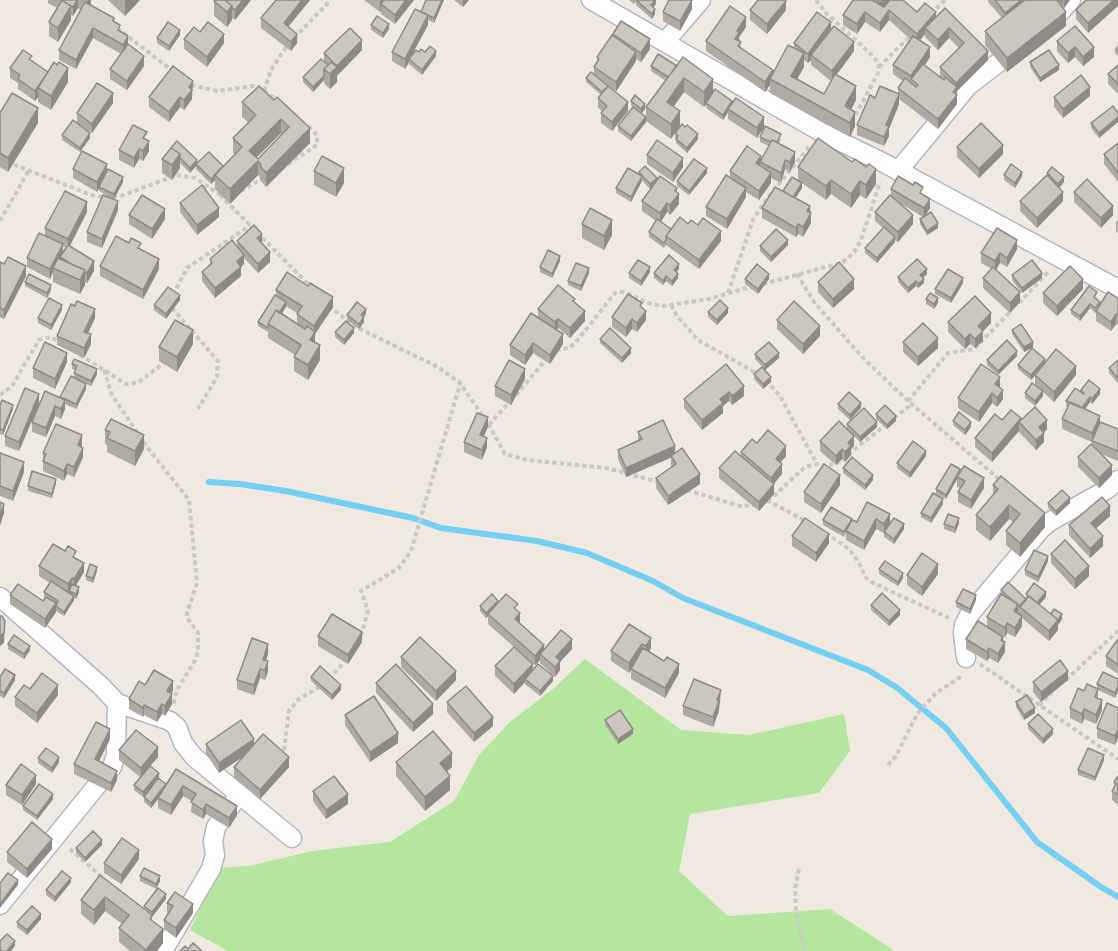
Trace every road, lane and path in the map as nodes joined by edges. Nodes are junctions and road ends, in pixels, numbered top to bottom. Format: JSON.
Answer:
{"nodes":[{"id":1,"x":331,"y":0,"type":"edge"},
{"id":2,"x":591,"y":0,"type":"edge"},
{"id":3,"x":701,"y":0,"type":"edge"},
{"id":4,"x":816,"y":0,"type":"edge"},
{"id":5,"x":945,"y":0,"type":"edge"},
{"id":6,"x":1071,"y":0,"type":"edge"},
{"id":7,"x":929,"y":17,"type":"edge"},
{"id":8,"x":108,"y":21,"type":"edge"},
{"id":9,"x":912,"y":34,"type":"edge"},
{"id":10,"x":665,"y":42,"type":"junction"},
{"id":11,"x":879,"y":67,"type":"junction"},
{"id":12,"x":264,"y":91,"type":"junction"},
{"id":13,"x":279,"y":103,"type":"edge"},
{"id":14,"x":304,"y":123,"type":"edge"},
{"id":15,"x":821,"y":132,"type":"junction"},
{"id":16,"x":841,"y":142,"type":"junction"},
{"id":17,"x":0,"y":159,"type":"edge"},
{"id":18,"x":285,"y":165,"type":"edge"},
{"id":19,"x":892,"y":167,"type":"junction"},
{"id":20,"x":29,"y":170,"type":"junction"},
{"id":21,"x":266,"y":177,"type":"edge"},
{"id":22,"x":220,"y":195,"type":"junction"},
{"id":23,"x":0,"y":221,"type":"edge"},
{"id":24,"x":251,"y":225,"type":"junction"},
{"id":25,"x":1061,"y":258,"type":"junction"},
{"id":26,"x":797,"y":274,"type":"junction"},
{"id":27,"x":1118,"y":289,"type":"edge"},
{"id":28,"x":314,"y":290,"type":"edge"},
{"id":29,"x":728,"y":294,"type":"junction"},
{"id":30,"x":322,"y":298,"type":"edge"},
{"id":31,"x":671,"y":305,"type":"junction"},
{"id":32,"x":197,"y":337,"type":"junction"},
{"id":33,"x":188,"y":344,"type":"edge"},
{"id":34,"x":67,"y":346,"type":"edge"},
{"id":35,"x":76,"y":352,"type":"edge"},
{"id":36,"x":172,"y":356,"type":"edge"},
{"id":37,"x":104,"y":370,"type":"junction"},
{"id":38,"x":460,"y":383,"type":"junction"},
{"id":39,"x":0,"y":395,"type":"edge"},
{"id":40,"x":910,"y":402,"type":"junction"},
{"id":41,"x":198,"y":409,"type":"dead end"},
{"id":42,"x":489,"y":425,"type":"junction"},
{"id":43,"x":817,"y":464,"type":"junction"},
{"id":44,"x":1118,"y":480,"type":"edge"},
{"id":45,"x":666,"y":484,"type":"edge"},
{"id":46,"x":1006,"y":485,"type":"edge"},
{"id":47,"x":676,"y":487,"type":"edge"},
{"id":48,"x":767,"y":500,"type":"junction"},
{"id":49,"x":808,"y":523,"type":"edge"},
{"id":50,"x":818,"y":528,"type":"edge"},
{"id":51,"x":0,"y":597,"type":"edge"},
{"id":52,"x":964,"y":625,"type":"junction"},
{"id":53,"x":1118,"y":631,"type":"edge"},
{"id":54,"x":360,"y":639,"type":"edge"},
{"id":55,"x":350,"y":654,"type":"edge"},
{"id":56,"x":966,"y":656,"type":"junction"},
{"id":57,"x":1066,"y":680,"type":"edge"},
{"id":58,"x":1057,"y":688,"type":"edge"},
{"id":59,"x":117,"y":703,"type":"junction"},
{"id":60,"x":1039,"y":705,"type":"junction"},
{"id":61,"x":177,"y":727,"type":"junction"},
{"id":62,"x":282,"y":759,"type":"edge"},
{"id":63,"x":1118,"y":759,"type":"edge"},
{"id":64,"x":888,"y":765,"type":"dead end"},
{"id":65,"x":239,"y":794,"type":"junction"},
{"id":66,"x":56,"y":836,"type":"junction"},
{"id":67,"x":292,"y":838,"type":"dead end"},
{"id":68,"x":799,"y":869,"type":"dead end"},
{"id":69,"x":109,"y":883,"type":"edge"},
{"id":70,"x":0,"y":905,"type":"edge"},
{"id":71,"x":163,"y":951,"type":"edge"},
{"id":72,"x":805,"y":951,"type":"edge"}],
"edges":[{"from":1,"to":12,"type":"path"},
{"from":2,"to":10,"type":"street"},
{"from":3,"to":10,"type":"street"},
{"from":4,"to":11,"type":"path"},
{"from":5,"to":7,"type":"path"},
{"from":6,"to":19,"type":"street"},
{"from":8,"to":12,"type":"path"},
{"from":9,"to":11,"type":"path"},
{"from":10,"to":15,"type":"street"},
{"from":11,"to":16,"type":"path"},
{"from":12,"to":13,"type":"path"},
{"from":14,"to":18,"type":"path"},
{"from":15,"to":16,"type":"street"},
{"from":15,"to":29,"type":"path"},
{"from":16,"to":19,"type":"street"},
{"from":17,"to":20,"type":"path"},
{"from":19,"to":25,"type":"street"},
{"from":19,"to":26,"type":"path"},
{"from":20,"to":22,"type":"path"},
{"from":20,"to":23,"type":"path"},
{"from":21,"to":22,"type":"path"},
{"from":22,"to":24,"type":"path"},
{"from":24,"to":28,"type":"path"},
{"from":24,"to":32,"type":"path"},
{"from":25,"to":27,"type":"street"},
{"from":25,"to":40,"type":"path"},
{"from":26,"to":29,"type":"path"},
{"from":26,"to":40,"type":"path"},
{"from":29,"to":31,"type":"path"},
{"from":30,"to":38,"type":"path"},
{"from":31,"to":42,"type":"path"},
{"from":31,"to":43,"type":"path"},
{"from":32,"to":33,"type":"path"},
{"from":32,"to":41,"type":"path"},
{"from":34,"to":39,"type":"path"},
{"from":35,"to":37,"type":"path"},
{"from":36,"to":37,"type":"path"},
{"from":37,"to":61,"type":"path"},
{"from":38,"to":42,"type":"path"},
{"from":38,"to":54,"type":"path"},
{"from":40,"to":43,"type":"path"},
{"from":40,"to":46,"type":"path"},
{"from":42,"to":45,"type":"path"},
{"from":43,"to":48,"type":"path"},
{"from":44,"to":52,"type":"street"},
{"from":47,"to":48,"type":"path"},
{"from":48,"to":49,"type":"path"},
{"from":50,"to":52,"type":"path"},
{"from":51,"to":59,"type":"street"},
{"from":52,"to":56,"type":"street"},
{"from":53,"to":57,"type":"path"},
{"from":55,"to":62,"type":"path"},
{"from":56,"to":60,"type":"path"},
{"from":56,"to":64,"type":"path"},
{"from":58,"to":60,"type":"path"},
{"from":59,"to":61,"type":"street"},
{"from":59,"to":66,"type":"street"},
{"from":60,"to":63,"type":"path"},
{"from":61,"to":65,"type":"street"},
{"from":65,"to":67,"type":"street"},
{"from":65,"to":71,"type":"street"},
{"from":66,"to":69,"type":"path"},
{"from":66,"to":70,"type":"street"},
{"from":68,"to":72,"type":"path"}]}
